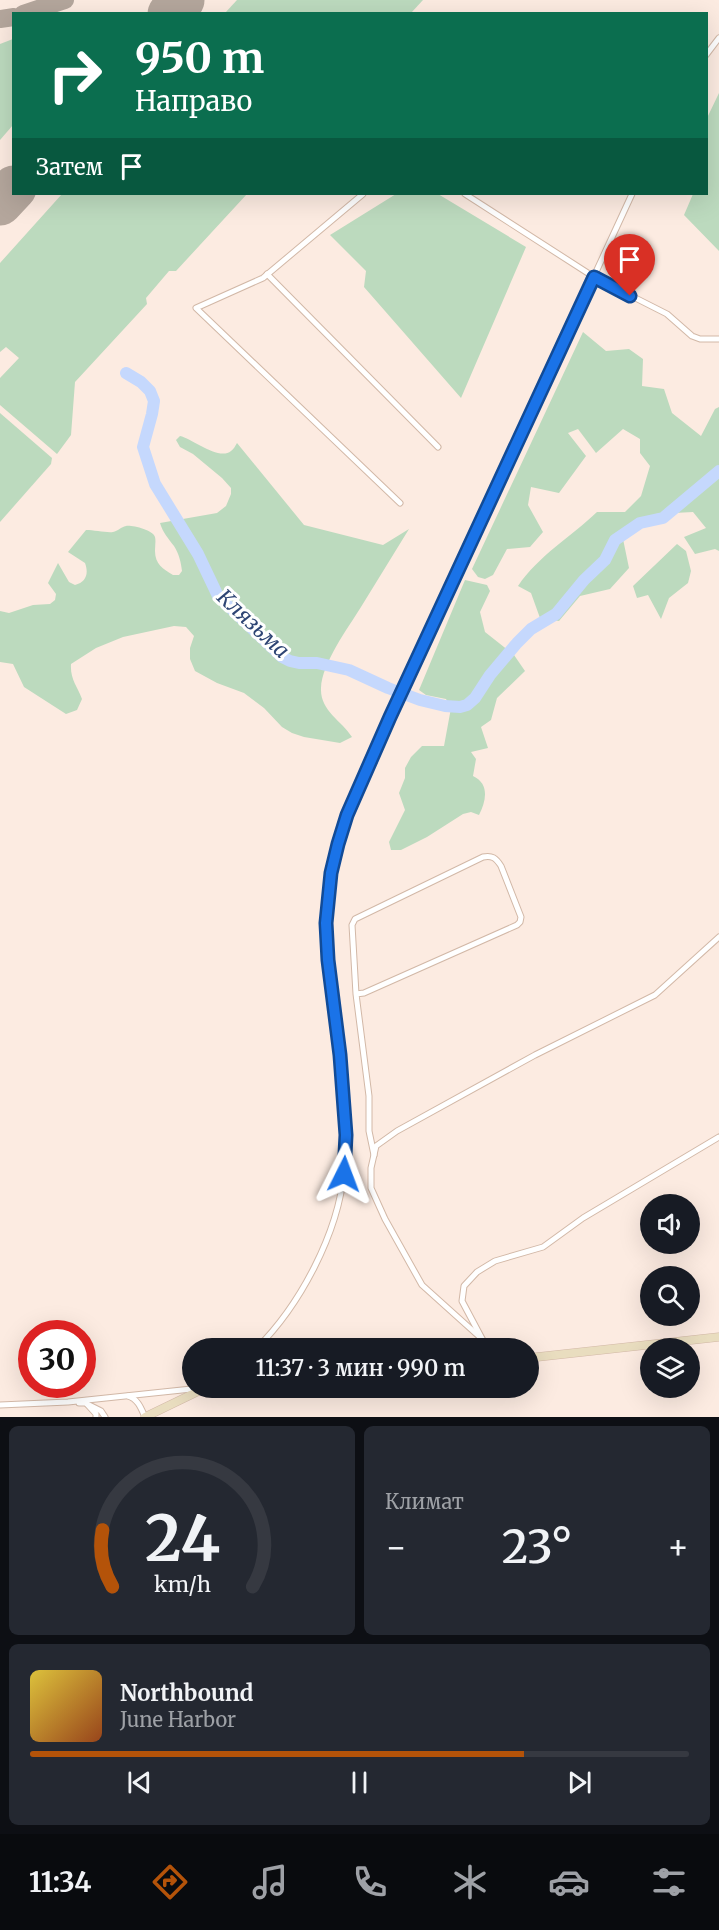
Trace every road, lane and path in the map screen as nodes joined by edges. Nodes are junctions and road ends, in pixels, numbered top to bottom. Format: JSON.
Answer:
{"nodes":[{"id":1,"x":719,"y":38,"type":"edge"},
{"id":2,"x":708,"y":52,"type":"edge"},
{"id":3,"x":362,"y":195,"type":"edge"},
{"id":4,"x":467,"y":195,"type":"edge"},
{"id":5,"x":632,"y":195,"type":"edge"},
{"id":6,"x":267,"y":274,"type":"junction"},
{"id":7,"x":594,"y":277,"type":"junction"},
{"id":8,"x":719,"y":339,"type":"edge"},
{"id":9,"x":438,"y":447,"type":"dead end"},
{"id":10,"x":400,"y":503,"type":"dead end"},
{"id":11,"x":719,"y":937,"type":"edge"},
{"id":12,"x":356,"y":994,"type":"junction"},
{"id":13,"x":719,"y":1137,"type":"edge"},
{"id":14,"x":374,"y":1155,"type":"junction"},
{"id":15,"x":719,"y":1337,"type":"edge"},
{"id":16,"x":266,"y":1338,"type":"edge"},
{"id":17,"x":481,"y":1338,"type":"edge"},
{"id":18,"x":481,"y":1338,"type":"edge"},
{"id":19,"x":539,"y":1357,"type":"edge"},
{"id":20,"x":182,"y":1390,"type":"edge"},
{"id":21,"x":126,"y":1396,"type":"junction"},
{"id":22,"x":183,"y":1398,"type":"edge"},
{"id":23,"x":69,"y":1402,"type":"junction"},
{"id":24,"x":86,"y":1403,"type":"junction"},
{"id":25,"x":0,"y":1406,"type":"edge"},
{"id":26,"x":96,"y":1417,"type":"edge"},
{"id":27,"x":105,"y":1417,"type":"edge"},
{"id":28,"x":145,"y":1417,"type":"edge"}],
"edges":[{"from":1,"to":2,"type":"street"},
{"from":3,"to":6,"type":"street"},
{"from":4,"to":7,"type":"street"},
{"from":5,"to":7,"type":"street"},
{"from":6,"to":9,"type":"street"},
{"from":6,"to":10,"type":"street"},
{"from":7,"to":8,"type":"street"},
{"from":7,"to":16,"type":"street"},
{"from":11,"to":14,"type":"street"},
{"from":12,"to":12,"type":"street"},
{"from":12,"to":14,"type":"street"},
{"from":13,"to":18,"type":"street"},
{"from":14,"to":17,"type":"street"},
{"from":15,"to":19,"type":"street"},
{"from":20,"to":21,"type":"street"},
{"from":21,"to":23,"type":"street"},
{"from":21,"to":28,"type":"street"},
{"from":22,"to":28,"type":"street"},
{"from":23,"to":24,"type":"street"},
{"from":23,"to":25,"type":"street"},
{"from":24,"to":26,"type":"street"},
{"from":24,"to":27,"type":"street"}]}
